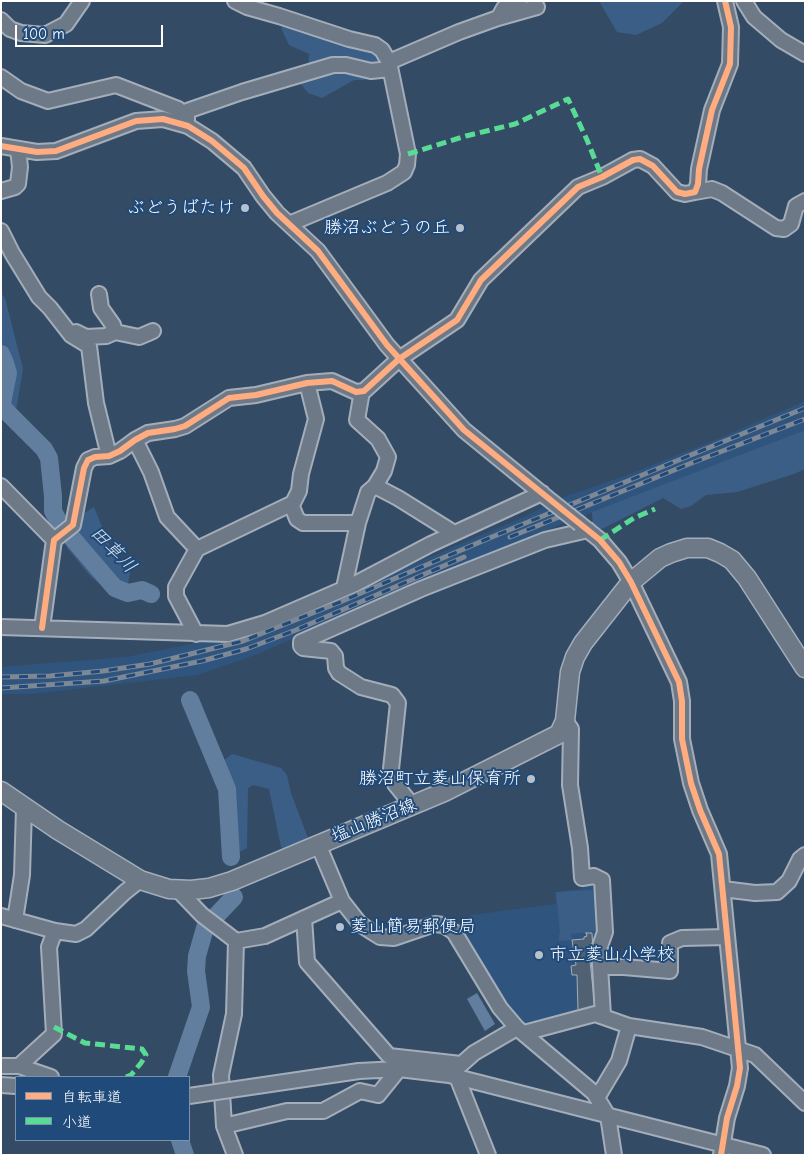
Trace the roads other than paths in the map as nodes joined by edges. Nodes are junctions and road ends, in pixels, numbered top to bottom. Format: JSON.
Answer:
{"nodes":[{"id":1,"x":82,"y":1,"type":"edge"},
{"id":2,"x":235,"y":1,"type":"edge"},
{"id":3,"x":519,"y":1,"type":"edge"},
{"id":4,"x":725,"y":1,"type":"edge"},
{"id":5,"x":744,"y":1,"type":"edge"},
{"id":6,"x":537,"y":7,"type":"dead end"},
{"id":7,"x":498,"y":18,"type":"junction"},
{"id":8,"x":1,"y":20,"type":"edge"},
{"id":9,"x":805,"y":54,"type":"edge"},
{"id":10,"x":390,"y":66,"type":"junction"},
{"id":11,"x":1,"y":77,"type":"edge"},
{"id":12,"x":187,"y":122,"type":"junction"},
{"id":13,"x":1,"y":146,"type":"edge"},
{"id":14,"x":18,"y":150,"type":"junction"},
{"id":15,"x":1,"y":191,"type":"edge"},
{"id":16,"x":695,"y":192,"type":"junction"},
{"id":17,"x":805,"y":201,"type":"edge"},
{"id":18,"x":289,"y":224,"type":"junction"},
{"id":19,"x":1,"y":232,"type":"edge"},
{"id":20,"x":99,"y":294,"type":"dead end"},
{"id":21,"x":68,"y":331,"type":"junction"},
{"id":22,"x":115,"y":332,"type":"junction"},
{"id":23,"x":153,"y":332,"type":"dead end"},
{"id":24,"x":399,"y":360,"type":"junction"},
{"id":25,"x":307,"y":383,"type":"junction"},
{"id":26,"x":362,"y":391,"type":"junction"},
{"id":27,"x":135,"y":440,"type":"junction"},
{"id":28,"x":109,"y":456,"type":"junction"},
{"id":29,"x":1,"y":486,"type":"edge"},
{"id":30,"x":375,"y":486,"type":"junction"},
{"id":31,"x":544,"y":495,"type":"junction"},
{"id":32,"x":291,"y":504,"type":"junction"},
{"id":33,"x":358,"y":523,"type":"junction"},
{"id":34,"x":584,"y":527,"type":"junction"},
{"id":35,"x":454,"y":533,"type":"junction"},
{"id":36,"x":54,"y":540,"type":"junction"},
{"id":37,"x":197,"y":549,"type":"junction"},
{"id":38,"x":631,"y":582,"type":"junction"},
{"id":39,"x":344,"y":588,"type":"junction"},
{"id":40,"x":1,"y":627,"type":"edge"},
{"id":41,"x":42,"y":628,"type":"junction"},
{"id":42,"x":196,"y":634,"type":"junction"},
{"id":43,"x":805,"y":668,"type":"edge"},
{"id":44,"x":565,"y":721,"type":"junction"},
{"id":45,"x":1,"y":791,"type":"edge"},
{"id":46,"x":412,"y":806,"type":"junction"},
{"id":47,"x":24,"y":808,"type":"junction"},
{"id":48,"x":318,"y":844,"type":"junction"},
{"id":49,"x":805,"y":855,"type":"edge"},
{"id":50,"x":140,"y":880,"type":"junction"},
{"id":51,"x":723,"y":889,"type":"junction"},
{"id":52,"x":178,"y":890,"type":"junction"},
{"id":53,"x":342,"y":902,"type":"junction"},
{"id":54,"x":8,"y":918,"type":"edge"},
{"id":55,"x":304,"y":918,"type":"junction"},
{"id":56,"x":55,"y":930,"type":"junction"},
{"id":57,"x":727,"y":937,"type":"junction"},
{"id":58,"x":236,"y":941,"type":"junction"},
{"id":59,"x":600,"y":967,"type":"junction"},
{"id":60,"x":603,"y":1016,"type":"junction"},
{"id":61,"x":629,"y":1026,"type":"junction"},
{"id":62,"x":520,"y":1030,"type":"junction"},
{"id":63,"x":738,"y":1048,"type":"junction"},
{"id":64,"x":1,"y":1066,"type":"edge"},
{"id":65,"x":19,"y":1066,"type":"junction"},
{"id":66,"x":399,"y":1069,"type":"junction"},
{"id":67,"x":456,"y":1072,"type":"junction"},
{"id":68,"x":49,"y":1076,"type":"edge"},
{"id":69,"x":1,"y":1085,"type":"edge"},
{"id":70,"x":15,"y":1086,"type":"edge"},
{"id":71,"x":190,"y":1096,"type":"edge"},
{"id":72,"x":597,"y":1098,"type":"junction"},
{"id":73,"x":805,"y":1103,"type":"edge"},
{"id":74,"x":608,"y":1116,"type":"junction"},
{"id":75,"x":224,"y":1126,"type":"junction"},
{"id":76,"x":722,"y":1149,"type":"edge"},
{"id":77,"x":235,"y":1155,"type":"edge"},
{"id":78,"x":488,"y":1155,"type":"edge"},
{"id":79,"x":614,"y":1155,"type":"edge"},
{"id":80,"x":763,"y":1155,"type":"edge"}],
"edges":[{"from":1,"to":8,"type":"street"},
{"from":2,"to":10,"type":"street"},
{"from":3,"to":7,"type":"street"},
{"from":4,"to":16,"type":"street"},
{"from":5,"to":9,"type":"street"},
{"from":6,"to":7,"type":"street"},
{"from":7,"to":10,"type":"street"},
{"from":10,"to":12,"type":"street"},
{"from":10,"to":18,"type":"street"},
{"from":11,"to":12,"type":"street"},
{"from":12,"to":14,"type":"street"},
{"from":12,"to":18,"type":"street"},
{"from":13,"to":14,"type":"street"},
{"from":14,"to":15,"type":"street"},
{"from":16,"to":17,"type":"street"},
{"from":16,"to":24,"type":"street"},
{"from":18,"to":24,"type":"street"},
{"from":19,"to":21,"type":"street"},
{"from":20,"to":22,"type":"street"},
{"from":21,"to":22,"type":"street"},
{"from":21,"to":28,"type":"street"},
{"from":22,"to":23,"type":"street"},
{"from":24,"to":26,"type":"street"},
{"from":24,"to":31,"type":"street"},
{"from":25,"to":26,"type":"street"},
{"from":25,"to":27,"type":"street"},
{"from":25,"to":32,"type":"street"},
{"from":26,"to":30,"type":"street"},
{"from":27,"to":28,"type":"street"},
{"from":27,"to":37,"type":"street"},
{"from":28,"to":36,"type":"street"},
{"from":29,"to":36,"type":"street"},
{"from":30,"to":33,"type":"street"},
{"from":30,"to":35,"type":"street"},
{"from":31,"to":34,"type":"street","bridge":true},
{"from":31,"to":35,"type":"street"},
{"from":32,"to":33,"type":"street"},
{"from":32,"to":37,"type":"street"},
{"from":33,"to":39,"type":"street"},
{"from":34,"to":38,"type":"street"},
{"from":34,"to":46,"type":"street"},
{"from":35,"to":39,"type":"street"},
{"from":36,"to":41,"type":"street"},
{"from":37,"to":42,"type":"street"},
{"from":38,"to":43,"type":"main road"},
{"from":38,"to":44,"type":"main road"},
{"from":38,"to":51,"type":"street"},
{"from":39,"to":42,"type":"street"},
{"from":40,"to":41,"type":"street"},
{"from":41,"to":42,"type":"street"},
{"from":44,"to":46,"type":"main road","name":"塩山勝沼線"},
{"from":44,"to":59,"type":"street"},
{"from":45,"to":47,"type":"main road","name":"塩山勝沼線"},
{"from":46,"to":48,"type":"main road","name":"塩山勝沼線"},
{"from":47,"to":50,"type":"main road","name":"塩山勝沼線"},
{"from":47,"to":54,"type":"street"},
{"from":48,"to":52,"type":"main road","name":"塩山勝沼線"},
{"from":48,"to":53,"type":"street"},
{"from":49,"to":51,"type":"street"},
{"from":50,"to":52,"type":"main road","name":"塩山勝沼線"},
{"from":50,"to":56,"type":"street"},
{"from":51,"to":57,"type":"street"},
{"from":52,"to":58,"type":"street"},
{"from":53,"to":55,"type":"street"},
{"from":53,"to":62,"type":"street"},
{"from":54,"to":56,"type":"street"},
{"from":55,"to":58,"type":"street"},
{"from":55,"to":67,"type":"street"},
{"from":56,"to":65,"type":"street"},
{"from":57,"to":59,"type":"street"},
{"from":57,"to":63,"type":"street"},
{"from":58,"to":75,"type":"street"},
{"from":59,"to":60,"type":"street"},
{"from":60,"to":61,"type":"street"},
{"from":60,"to":62,"type":"street"},
{"from":61,"to":63,"type":"street"},
{"from":61,"to":72,"type":"street"},
{"from":62,"to":67,"type":"street"},
{"from":62,"to":72,"type":"street"},
{"from":63,"to":73,"type":"street"},
{"from":63,"to":76,"type":"street"},
{"from":64,"to":65,"type":"street"},
{"from":65,"to":68,"type":"street"},
{"from":66,"to":67,"type":"street"},
{"from":66,"to":71,"type":"street","bridge":true},
{"from":66,"to":75,"type":"street"},
{"from":67,"to":74,"type":"street"},
{"from":67,"to":78,"type":"street"},
{"from":69,"to":70,"type":"street"},
{"from":72,"to":74,"type":"street"},
{"from":74,"to":76,"type":"street"},
{"from":74,"to":79,"type":"street"},
{"from":75,"to":77,"type":"street"},
{"from":76,"to":80,"type":"street"}]}
